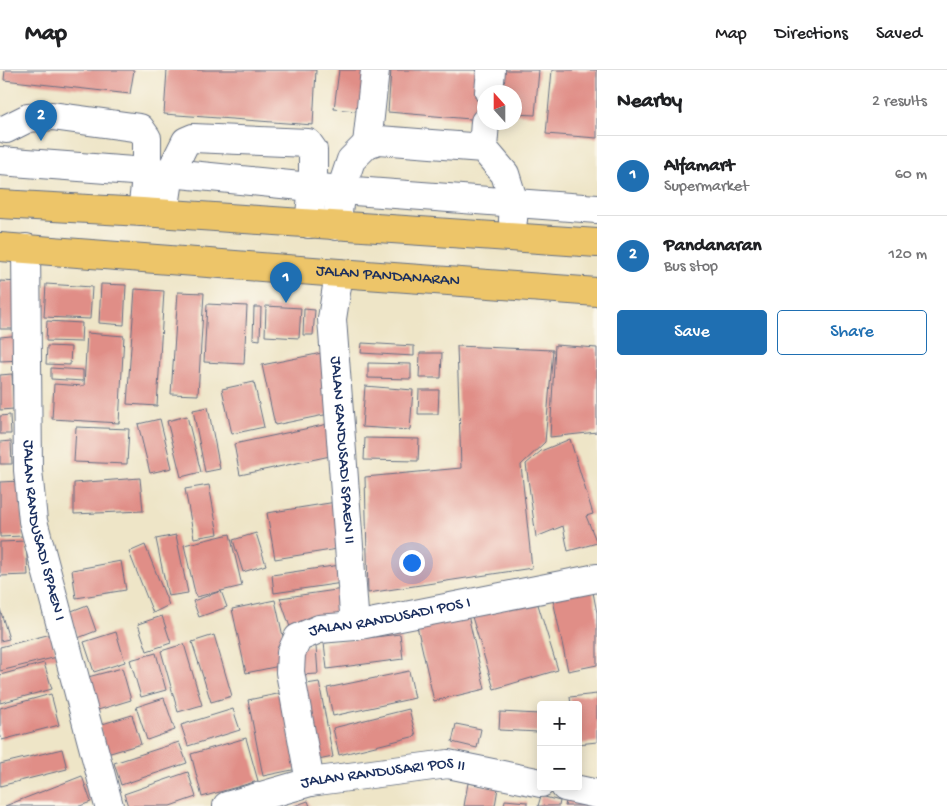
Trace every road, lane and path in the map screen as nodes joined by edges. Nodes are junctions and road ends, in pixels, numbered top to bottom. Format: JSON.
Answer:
{"nodes":[{"id":1,"x":375,"y":70,"type":"edge"},
{"id":2,"x":491,"y":70,"type":"edge"},
{"id":3,"x":490,"y":85,"type":"edge"},
{"id":4,"x":6,"y":129,"type":"dead end"},
{"id":5,"x":484,"y":135,"type":"edge"},
{"id":6,"x":367,"y":144,"type":"junction"},
{"id":7,"x":0,"y":161,"type":"edge"},
{"id":8,"x":158,"y":173,"type":"junction"},
{"id":9,"x":313,"y":186,"type":"junction"},
{"id":10,"x":341,"y":190,"type":"junction"},
{"id":11,"x":514,"y":203,"type":"junction"},
{"id":12,"x":591,"y":203,"type":"edge"},
{"id":13,"x":0,"y":204,"type":"edge"},
{"id":14,"x":153,"y":213,"type":"junction"},
{"id":15,"x":309,"y":224,"type":"junction"},
{"id":16,"x":336,"y":226,"type":"junction"},
{"id":17,"x":513,"y":237,"type":"junction"},
{"id":18,"x":585,"y":242,"type":"edge"},
{"id":19,"x":13,"y":247,"type":"edge"},
{"id":20,"x":339,"y":274,"type":"junction"},
{"id":21,"x":597,"y":292,"type":"edge"},
{"id":22,"x":597,"y":578,"type":"edge"},
{"id":23,"x":355,"y":626,"type":"junction"},
{"id":24,"x":537,"y":781,"type":"edge"},
{"id":25,"x":310,"y":782,"type":"junction"},
{"id":26,"x":582,"y":791,"type":"edge"},
{"id":27,"x":597,"y":794,"type":"edge"},
{"id":28,"x":109,"y":806,"type":"edge"},
{"id":29,"x":227,"y":806,"type":"edge"}],
"edges":[{"from":1,"to":6,"type":"street"},
{"from":2,"to":3,"type":"street"},
{"from":4,"to":8,"type":"street"},
{"from":5,"to":6,"type":"street"},
{"from":5,"to":11,"type":"street"},
{"from":6,"to":10,"type":"street"},
{"from":7,"to":8,"type":"street"},
{"from":8,"to":9,"type":"street"},
{"from":8,"to":9,"type":"street"},
{"from":8,"to":14,"type":"street"},
{"from":9,"to":10,"type":"street"},
{"from":9,"to":15,"type":"street"},
{"from":10,"to":11,"type":"street"},
{"from":10,"to":16,"type":"street"},
{"from":11,"to":12,"type":"street"},
{"from":11,"to":17,"type":"street"},
{"from":12,"to":18,"type":"street"},
{"from":13,"to":14,"type":"main road"},
{"from":14,"to":15,"type":"main road"},
{"from":15,"to":16,"type":"main road"},
{"from":16,"to":17,"type":"main road"},
{"from":17,"to":18,"type":"main road"},
{"from":19,"to":20,"type":"main road","name":"JALAN PANDANARAN"},
{"from":19,"to":28,"type":"street","name":"JALAN RANDUSADI SPAEN I"},
{"from":20,"to":21,"type":"main road","name":"JALAN PANDANARAN"},
{"from":20,"to":23,"type":"street","name":"JALAN RANDUSADI SPAEN II"},
{"from":22,"to":23,"type":"street","name":"JALAN RANDUSADI POS I"},
{"from":23,"to":25,"type":"street","name":"JALAN RANDUSADI POS I"},
{"from":24,"to":25,"type":"street","name":"JALAN RANDUSARI POS II"},
{"from":25,"to":29,"type":"street","name":"JALAN RANDUSARI POS II"},
{"from":26,"to":27,"type":"street"}]}
